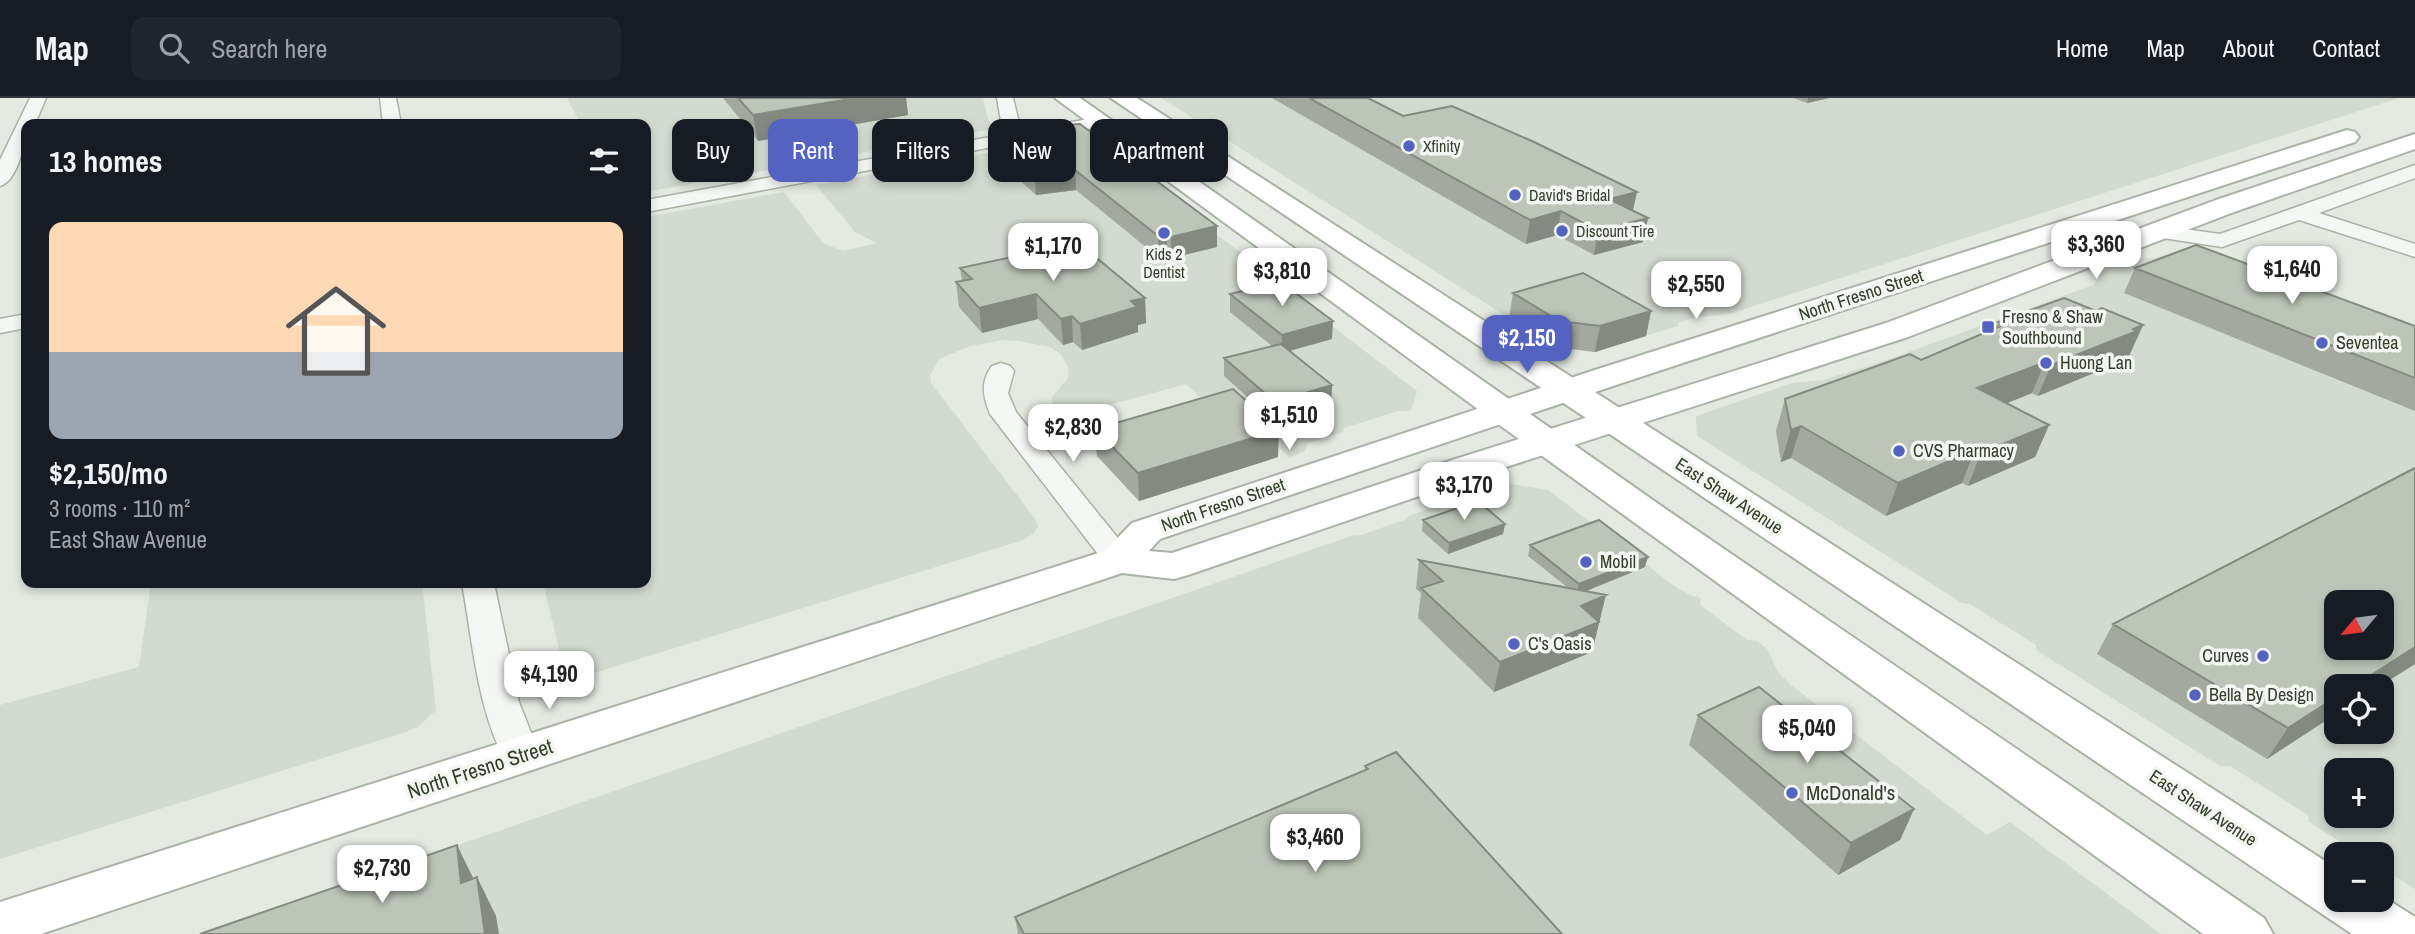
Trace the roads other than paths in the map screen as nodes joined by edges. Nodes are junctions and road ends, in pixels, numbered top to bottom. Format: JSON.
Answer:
{"nodes":[{"id":1,"x":38,"y":98,"type":"edge"},
{"id":2,"x":388,"y":98,"type":"edge"},
{"id":3,"x":1005,"y":98,"type":"edge"},
{"id":4,"x":1066,"y":98,"type":"edge"},
{"id":5,"x":1122,"y":98,"type":"edge"},
{"id":6,"x":1097,"y":110,"type":"edge"},
{"id":7,"x":28,"y":119,"type":"edge"},
{"id":8,"x":391,"y":119,"type":"edge"},
{"id":9,"x":1010,"y":119,"type":"edge"},
{"id":10,"x":1072,"y":119,"type":"edge"},
{"id":11,"x":1153,"y":119,"type":"joint"},
{"id":12,"x":2370,"y":129,"type":"dead end"},
{"id":13,"x":21,"y":135,"type":"edge"},
{"id":14,"x":2415,"y":141,"type":"edge"},
{"id":15,"x":988,"y":143,"type":"edge"},
{"id":16,"x":1228,"y":167,"type":"edge"},
{"id":17,"x":2415,"y":171,"type":"edge"},
{"id":18,"x":0,"y":180,"type":"edge"},
{"id":19,"x":1252,"y":183,"type":"junction"},
{"id":20,"x":651,"y":205,"type":"edge"},
{"id":21,"x":2299,"y":213,"type":"junction"},
{"id":22,"x":2092,"y":220,"type":"junction"},
{"id":23,"x":2156,"y":231,"type":"junction"},
{"id":24,"x":2415,"y":251,"type":"edge"},
{"id":25,"x":2039,"y":276,"type":"junction"},
{"id":26,"x":21,"y":322,"type":"edge"},
{"id":27,"x":0,"y":326,"type":"edge"},
{"id":28,"x":1001,"y":371,"type":"dead end"},
{"id":29,"x":1569,"y":390,"type":"junction"},
{"id":30,"x":1502,"y":412,"type":"junction"},
{"id":31,"x":1615,"y":421,"type":"junction"},
{"id":32,"x":1547,"y":443,"type":"junction"},
{"id":33,"x":1119,"y":560,"type":"junction"},
{"id":34,"x":479,"y":588,"type":"edge"},
{"id":35,"x":522,"y":756,"type":"junction"},
{"id":36,"x":2324,"y":887,"type":"edge"},
{"id":37,"x":2362,"y":912,"type":"edge"},
{"id":38,"x":0,"y":925,"type":"edge"},
{"id":39,"x":2245,"y":934,"type":"edge"},
{"id":40,"x":2396,"y":934,"type":"edge"}],
"edges":[{"from":1,"to":7,"type":"street"},
{"from":2,"to":8,"type":"street"},
{"from":3,"to":9,"type":"street"},
{"from":4,"to":6,"type":"main road"},
{"from":5,"to":11,"type":"main road","name":"East Shaw Avenue"},
{"from":6,"to":10,"type":"street"},
{"from":6,"to":11,"type":"main road"},
{"from":6,"to":19,"type":"main road"},
{"from":6,"to":30,"type":"main road"},
{"from":12,"to":22,"type":"main road","name":"North Fresno Street"},
{"from":13,"to":18,"type":"street"},
{"from":14,"to":23,"type":"main road","name":"North Fresno Street"},
{"from":15,"to":20,"type":"street"},
{"from":16,"to":19,"type":"main road","name":"East Shaw Avenue"},
{"from":17,"to":21,"type":"street"},
{"from":19,"to":29,"type":"main road","name":"East Shaw Avenue"},
{"from":21,"to":23,"type":"street"},
{"from":21,"to":24,"type":"street"},
{"from":22,"to":25,"type":"main road"},
{"from":22,"to":29,"type":"main road","name":"North Fresno Street"},
{"from":23,"to":25,"type":"main road","name":"North Fresno Street"},
{"from":25,"to":31,"type":"main road","name":"North Fresno Street"},
{"from":26,"to":27,"type":"street"},
{"from":28,"to":33,"type":"street"},
{"from":29,"to":30,"type":"main road","name":"North Fresno Street"},
{"from":29,"to":31,"type":"main road","name":"East Shaw Avenue"},
{"from":30,"to":32,"type":"main road"},
{"from":30,"to":33,"type":"main road","name":"North Fresno Street"},
{"from":31,"to":32,"type":"main road","name":"North Fresno Street"},
{"from":31,"to":36,"type":"main road","name":"East Shaw Avenue"},
{"from":32,"to":33,"type":"main road","name":"North Fresno Street"},
{"from":32,"to":39,"type":"main road"},
{"from":33,"to":35,"type":"main road","name":"North Fresno Street"},
{"from":34,"to":35,"type":"street"},
{"from":35,"to":38,"type":"main road","name":"North Fresno Street"},
{"from":37,"to":40,"type":"main road"}]}
